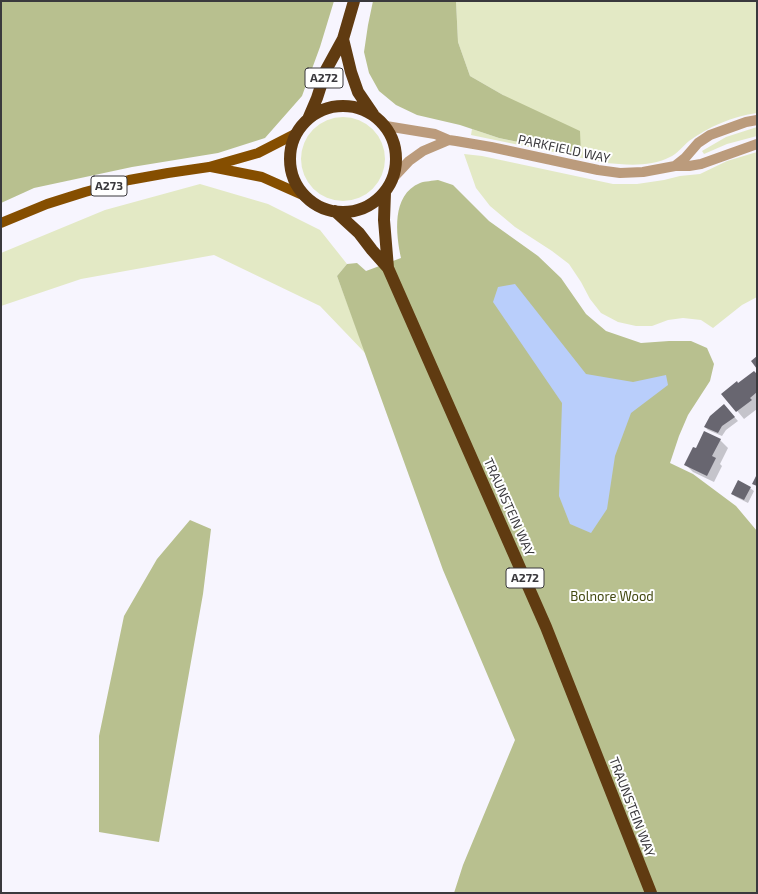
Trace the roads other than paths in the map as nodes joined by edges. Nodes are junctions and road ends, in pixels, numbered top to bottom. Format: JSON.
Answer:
{"nodes":[{"id":1,"x":354,"y":1,"type":"edge"},
{"id":2,"x":343,"y":39,"type":"junction"},
{"id":3,"x":373,"y":114,"type":"junction"},
{"id":4,"x":308,"y":119,"type":"junction"},
{"id":5,"x":757,"y":120,"type":"edge"},
{"id":6,"x":386,"y":126,"type":"junction"},
{"id":7,"x":296,"y":133,"type":"junction"},
{"id":8,"x":449,"y":140,"type":"junction"},
{"id":9,"x":757,"y":144,"type":"edge"},
{"id":10,"x":675,"y":166,"type":"junction"},
{"id":11,"x":210,"y":167,"type":"junction"},
{"id":12,"x":394,"y":177,"type":"junction"},
{"id":13,"x":385,"y":192,"type":"junction"},
{"id":14,"x":307,"y":197,"type":"junction"},
{"id":15,"x":335,"y":211,"type":"junction"},
{"id":16,"x":1,"y":223,"type":"edge"},
{"id":17,"x":388,"y":268,"type":"junction"},
{"id":18,"x":651,"y":893,"type":"edge"}],
"edges":[{"from":1,"to":2,"type":"highway","number":"A272"},
{"from":2,"to":3,"type":"highway","number":"A272"},
{"from":2,"to":4,"type":"highway","number":"A272"},
{"from":3,"to":4,"type":"highway"},
{"from":3,"to":6,"type":"highway"},
{"from":4,"to":7,"type":"highway"},
{"from":5,"to":10,"type":"street"},
{"from":6,"to":8,"type":"street","name":"PARKFIELD WAY"},
{"from":6,"to":12,"type":"highway"},
{"from":7,"to":11,"type":"main road","number":"A273"},
{"from":7,"to":14,"type":"highway"},
{"from":8,"to":10,"type":"street","name":"PARKFIELD WAY"},
{"from":8,"to":12,"type":"street"},
{"from":9,"to":10,"type":"street","name":"PARKFIELD WAY"},
{"from":11,"to":14,"type":"main road","number":"A273"},
{"from":11,"to":16,"type":"main road","number":"A273"},
{"from":12,"to":13,"type":"highway"},
{"from":13,"to":15,"type":"highway"},
{"from":13,"to":17,"type":"highway","name":"TRAUNSTEIN WAY","number":"A272"},
{"from":14,"to":15,"type":"highway"},
{"from":15,"to":17,"type":"highway","name":"TRAUNSTEIN WAY","number":"A272"},
{"from":17,"to":18,"type":"highway","name":"TRAUNSTEIN WAY","number":"A272"}]}
